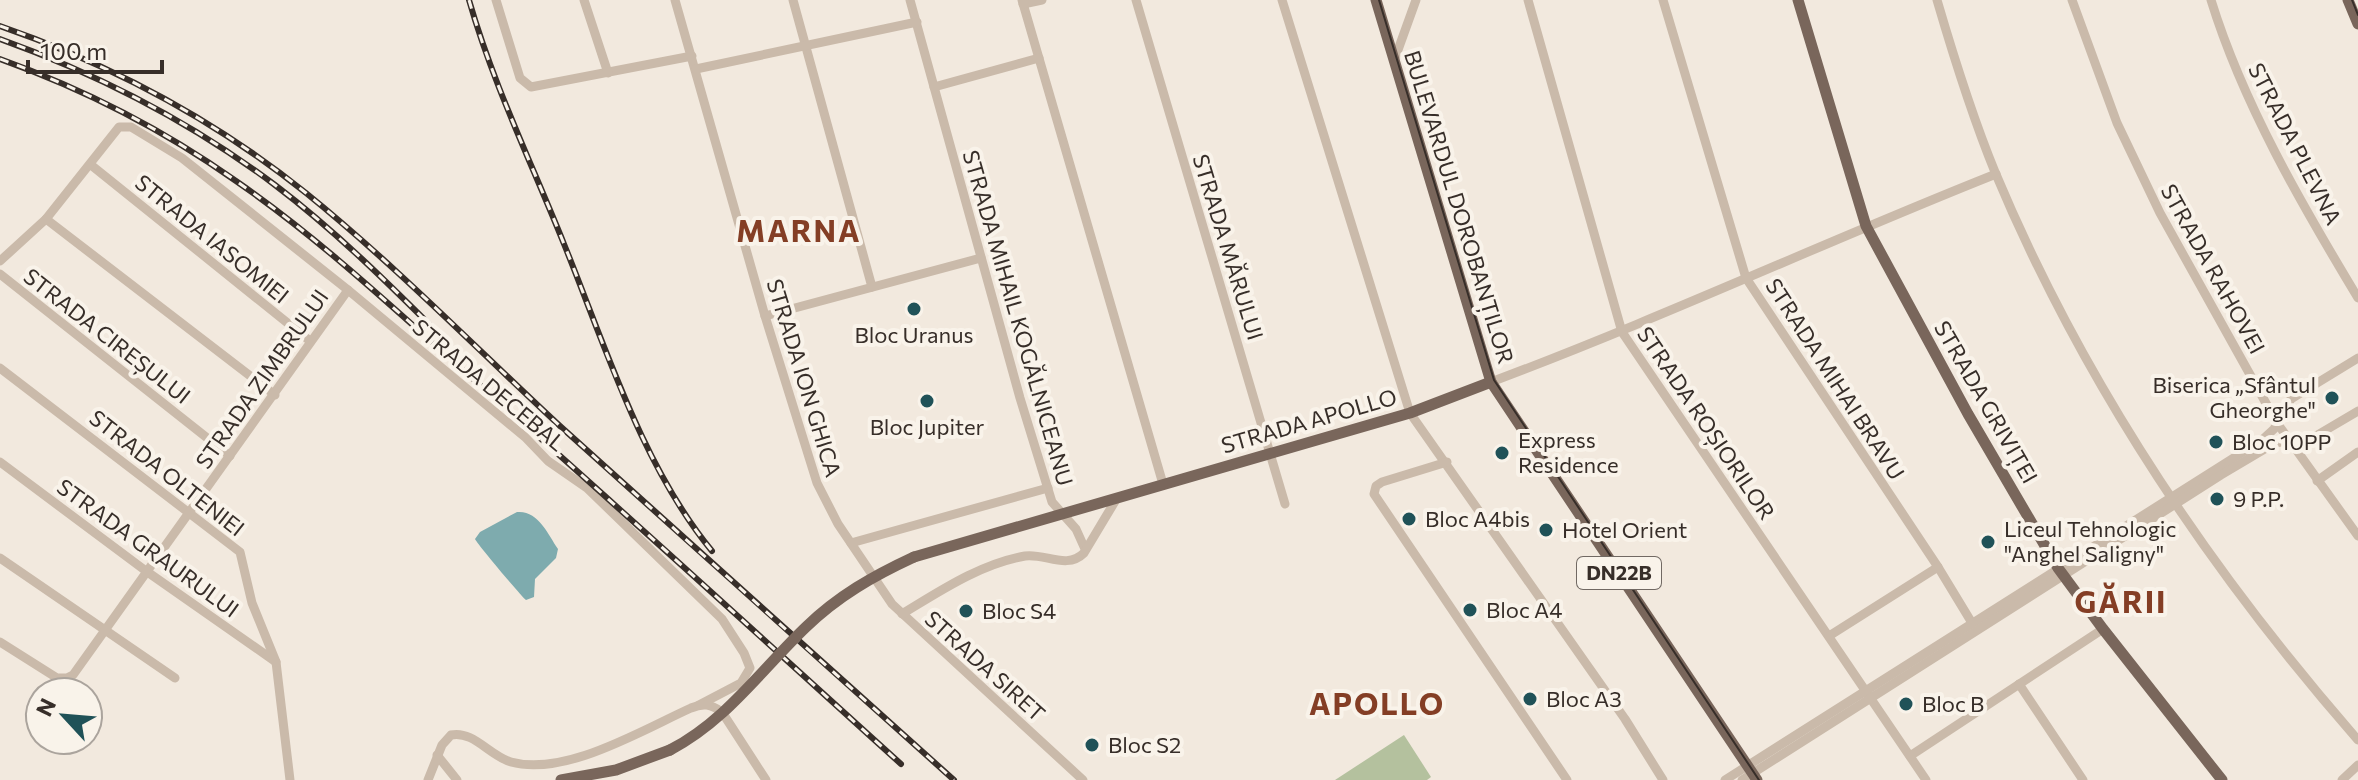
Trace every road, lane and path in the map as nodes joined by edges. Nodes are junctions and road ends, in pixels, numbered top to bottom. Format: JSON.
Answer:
{"nodes":[{"id":1,"x":496,"y":0,"type":"edge"},
{"id":2,"x":584,"y":0,"type":"edge"},
{"id":3,"x":675,"y":0,"type":"edge"},
{"id":4,"x":793,"y":0,"type":"edge"},
{"id":5,"x":910,"y":0,"type":"edge"},
{"id":6,"x":1042,"y":0,"type":"edge"},
{"id":7,"x":1136,"y":0,"type":"edge"},
{"id":8,"x":1282,"y":0,"type":"edge"},
{"id":9,"x":1376,"y":0,"type":"edge"},
{"id":10,"x":1416,"y":0,"type":"edge"},
{"id":11,"x":1528,"y":0,"type":"edge"},
{"id":12,"x":1663,"y":0,"type":"edge"},
{"id":13,"x":1798,"y":0,"type":"edge"},
{"id":14,"x":1937,"y":0,"type":"edge"},
{"id":15,"x":2072,"y":0,"type":"edge"},
{"id":16,"x":2211,"y":0,"type":"edge"},
{"id":17,"x":2348,"y":0,"type":"edge"},
{"id":18,"x":1023,"y":2,"type":"edge"},
{"id":19,"x":917,"y":22,"type":"junction"},
{"id":20,"x":2358,"y":24,"type":"edge"},
{"id":21,"x":805,"y":44,"type":"junction"},
{"id":22,"x":692,"y":56,"type":"junction"},
{"id":23,"x":1039,"y":58,"type":"junction"},
{"id":24,"x":1394,"y":61,"type":"junction"},
{"id":25,"x":696,"y":69,"type":"junction"},
{"id":26,"x":608,"y":73,"type":"junction"},
{"id":27,"x":934,"y":87,"type":"junction"},
{"id":28,"x":91,"y":165,"type":"junction"},
{"id":29,"x":1996,"y":174,"type":"junction"},
{"id":30,"x":46,"y":219,"type":"junction"},
{"id":31,"x":1866,"y":226,"type":"junction"},
{"id":32,"x":981,"y":258,"type":"junction"},
{"id":33,"x":0,"y":261,"type":"edge"},
{"id":34,"x":0,"y":274,"type":"edge"},
{"id":35,"x":1746,"y":278,"type":"junction"},
{"id":36,"x":872,"y":287,"type":"junction"},
{"id":37,"x":348,"y":290,"type":"junction"},
{"id":38,"x":2358,"y":298,"type":"edge"},
{"id":39,"x":765,"y":316,"type":"junction"},
{"id":40,"x":1622,"y":332,"type":"junction"},
{"id":41,"x":310,"y":341,"type":"junction"},
{"id":42,"x":2358,"y":358,"type":"edge"},
{"id":43,"x":0,"y":368,"type":"edge"},
{"id":44,"x":1491,"y":382,"type":"junction"},
{"id":45,"x":275,"y":395,"type":"junction"},
{"id":46,"x":2358,"y":411,"type":"edge"},
{"id":47,"x":1410,"y":413,"type":"junction"},
{"id":48,"x":2277,"y":423,"type":"junction"},
{"id":49,"x":2288,"y":440,"type":"junction"},
{"id":50,"x":2358,"y":452,"type":"edge"},
{"id":51,"x":1271,"y":454,"type":"junction"},
{"id":52,"x":230,"y":456,"type":"junction"},
{"id":53,"x":0,"y":462,"type":"edge"},
{"id":54,"x":1447,"y":462,"type":"junction"},
{"id":55,"x":2317,"y":481,"type":"junction"},
{"id":56,"x":1163,"y":484,"type":"junction"},
{"id":57,"x":1048,"y":488,"type":"junction"},
{"id":58,"x":1117,"y":498,"type":"junction"},
{"id":59,"x":2172,"y":500,"type":"junction"},
{"id":60,"x":1285,"y":504,"type":"dead end"},
{"id":61,"x":189,"y":513,"type":"junction"},
{"id":62,"x":1062,"y":514,"type":"junction"},
{"id":63,"x":2358,"y":536,"type":"edge"},
{"id":64,"x":851,"y":543,"type":"junction"},
{"id":65,"x":1085,"y":549,"type":"junction"},
{"id":66,"x":0,"y":558,"type":"edge"},
{"id":67,"x":1938,"y":567,"type":"junction"},
{"id":68,"x":146,"y":571,"type":"junction"},
{"id":69,"x":869,"y":571,"type":"joint"},
{"id":70,"x":2061,"y":572,"type":"junction"},
{"id":71,"x":902,"y":614,"type":"junction"},
{"id":72,"x":1972,"y":623,"type":"junction"},
{"id":73,"x":2103,"y":629,"type":"junction"},
{"id":74,"x":105,"y":630,"type":"junction"},
{"id":75,"x":1829,"y":636,"type":"junction"},
{"id":76,"x":0,"y":642,"type":"edge"},
{"id":77,"x":276,"y":662,"type":"junction"},
{"id":78,"x":175,"y":678,"type":"dead end"},
{"id":79,"x":2019,"y":684,"type":"junction"},
{"id":80,"x":1867,"y":695,"type":"junction"},
{"id":81,"x":699,"y":705,"type":"junction"},
{"id":82,"x":2358,"y":740,"type":"edge"},
{"id":83,"x":437,"y":755,"type":"junction"},
{"id":84,"x":1910,"y":756,"type":"junction"},
{"id":85,"x":2358,"y":765,"type":"edge"},
{"id":86,"x":1750,"y":775,"type":"edge"},
{"id":87,"x":290,"y":780,"type":"edge"},
{"id":88,"x":428,"y":780,"type":"edge"},
{"id":89,"x":457,"y":780,"type":"edge"},
{"id":90,"x":561,"y":780,"type":"edge"},
{"id":91,"x":766,"y":780,"type":"edge"},
{"id":92,"x":1083,"y":780,"type":"edge"},
{"id":93,"x":1567,"y":780,"type":"edge"},
{"id":94,"x":1663,"y":780,"type":"edge"},
{"id":95,"x":1725,"y":780,"type":"edge"},
{"id":96,"x":1926,"y":780,"type":"edge"},
{"id":97,"x":2083,"y":780,"type":"edge"},
{"id":98,"x":2222,"y":780,"type":"edge"},
{"id":99,"x":2342,"y":780,"type":"edge"}],
"edges":[{"from":1,"to":26,"type":"street"},
{"from":2,"to":26,"type":"street"},
{"from":3,"to":22,"type":"street","name":"STRADA ION GHICA"},
{"from":4,"to":21,"type":"street"},
{"from":5,"to":19,"type":"street","name":"STRADA MIHAIL KOGĂLNICEANU"},
{"from":6,"to":18,"type":"street"},
{"from":7,"to":51,"type":"street","name":"STRADA MĂRULUI"},
{"from":8,"to":47,"type":"street"},
{"from":9,"to":24,"type":"main road","name":"BULEVARDUL DOROBANȚILOR","number":"DN22B"},
{"from":10,"to":24,"type":"street"},
{"from":11,"to":40,"type":"street","name":"STRADA ROȘIORILOR"},
{"from":12,"to":35,"type":"street","name":"STRADA MIHAI BRAVU"},
{"from":13,"to":31,"type":"main road","name":"STRADA GRIVIȚEI"},
{"from":14,"to":29,"type":"street"},
{"from":15,"to":48,"type":"street","name":"STRADA RAHOVEI"},
{"from":16,"to":38,"type":"street","name":"STRADA PLEVNA"},
{"from":17,"to":20,"type":"main road"},
{"from":18,"to":23,"type":"street"},
{"from":19,"to":21,"type":"street"},
{"from":19,"to":27,"type":"street","name":"STRADA MIHAIL KOGĂLNICEANU"},
{"from":21,"to":25,"type":"street"},
{"from":21,"to":36,"type":"street"},
{"from":22,"to":25,"type":"street","name":"STRADA ION GHICA"},
{"from":22,"to":26,"type":"street"},
{"from":23,"to":27,"type":"street"},
{"from":23,"to":56,"type":"street"},
{"from":24,"to":44,"type":"main road","name":"BULEVARDUL DOROBANȚILOR","number":"DN22B"},
{"from":25,"to":39,"type":"street","name":"STRADA ION GHICA"},
{"from":27,"to":32,"type":"street","name":"STRADA MIHAIL KOGĂLNICEANU"},
{"from":28,"to":30,"type":"street"},
{"from":28,"to":37,"type":"street","name":"STRADA DECEBAL"},
{"from":28,"to":41,"type":"street","name":"STRADA IASOMIEI"},
{"from":29,"to":31,"type":"street","name":"STRADA APOLLO"},
{"from":29,"to":59,"type":"street"},
{"from":30,"to":33,"type":"street"},
{"from":30,"to":45,"type":"street"},
{"from":31,"to":35,"type":"street","name":"STRADA APOLLO"},
{"from":31,"to":70,"type":"main road","name":"STRADA GRIVIȚEI"},
{"from":32,"to":36,"type":"street"},
{"from":32,"to":57,"type":"street","name":"STRADA MIHAIL KOGĂLNICEANU"},
{"from":34,"to":52,"type":"street","name":"STRADA CIREȘULUI"},
{"from":35,"to":40,"type":"street","name":"STRADA APOLLO"},
{"from":35,"to":67,"type":"street","name":"STRADA MIHAI BRAVU"},
{"from":36,"to":39,"type":"street"},
{"from":37,"to":41,"type":"street","name":"STRADA ZIMBRULUI"},
{"from":37,"to":81,"type":"street","name":"STRADA DECEBAL"},
{"from":39,"to":64,"type":"street","name":"STRADA ION GHICA"},
{"from":40,"to":44,"type":"street","name":"STRADA APOLLO"},
{"from":40,"to":75,"type":"street","name":"STRADA ROȘIORILOR"},
{"from":41,"to":45,"type":"street","name":"STRADA ZIMBRULUI"},
{"from":42,"to":48,"type":"street"},
{"from":43,"to":61,"type":"street","name":"STRADA OLTENIEI"},
{"from":44,"to":47,"type":"main road","name":"STRADA APOLLO"},
{"from":44,"to":86,"type":"main road","name":"BULEVARDUL DOROBANȚILOR","number":"DN22B"},
{"from":45,"to":52,"type":"street","name":"STRADA ZIMBRULUI"},
{"from":46,"to":49,"type":"street"},
{"from":47,"to":51,"type":"main road","name":"STRADA APOLLO"},
{"from":47,"to":54,"type":"street"},
{"from":48,"to":49,"type":"street","name":"STRADA RAHOVEI"},
{"from":48,"to":59,"type":"street"},
{"from":49,"to":55,"type":"street","name":"STRADA RAHOVEI"},
{"from":49,"to":59,"type":"street"},
{"from":50,"to":55,"type":"street"},
{"from":51,"to":56,"type":"main road","name":"STRADA APOLLO"},
{"from":51,"to":60,"type":"street","name":"STRADA MĂRULUI"},
{"from":52,"to":61,"type":"street","name":"STRADA ZIMBRULUI"},
{"from":53,"to":68,"type":"street","name":"STRADA GRAURULUI"},
{"from":54,"to":93,"type":"street"},
{"from":54,"to":94,"type":"street"},
{"from":55,"to":63,"type":"street","name":"STRADA RAHOVEI"},
{"from":56,"to":58,"type":"main road","name":"STRADA APOLLO"},
{"from":57,"to":62,"type":"street","name":"STRADA MIHAIL KOGĂLNICEANU"},
{"from":57,"to":64,"type":"street"},
{"from":58,"to":62,"type":"main road","name":"STRADA APOLLO"},
{"from":58,"to":65,"type":"street"},
{"from":59,"to":70,"type":"street"},
{"from":59,"to":82,"type":"street"},
{"from":61,"to":68,"type":"street","name":"STRADA ZIMBRULUI"},
{"from":61,"to":77,"type":"street","name":"STRADA OLTENIEI"},
{"from":62,"to":65,"type":"street","name":"STRADA MIHAIL KOGĂLNICEANU"},
{"from":62,"to":90,"type":"main road","name":"STRADA APOLLO","bridge":true},
{"from":64,"to":69,"type":"street","name":"STRADA ION GHICA"},
{"from":65,"to":71,"type":"street"},
{"from":66,"to":74,"type":"street"},
{"from":67,"to":72,"type":"street","name":"STRADA MIHAI BRAVU"},
{"from":67,"to":75,"type":"street"},
{"from":68,"to":74,"type":"street","name":"STRADA ZIMBRULUI"},
{"from":68,"to":77,"type":"street","name":"STRADA GRAURULUI"},
{"from":69,"to":71,"type":"street","name":"STRADA SIRET"},
{"from":70,"to":72,"type":"street"},
{"from":70,"to":73,"type":"main road","name":"STRADA GRIVIȚEI"},
{"from":70,"to":80,"type":"street"},
{"from":71,"to":92,"type":"street","name":"STRADA SIRET"},
{"from":72,"to":80,"type":"street"},
{"from":73,"to":79,"type":"street"},
{"from":73,"to":98,"type":"main road","name":"STRADA GRIVIȚEI"},
{"from":74,"to":76,"type":"street","name":"STRADA ZIMBRULUI"},
{"from":74,"to":78,"type":"street"},
{"from":75,"to":80,"type":"street","name":"STRADA ROȘIORILOR"},
{"from":77,"to":87,"type":"street","name":"STRADA OLTENIEI"},
{"from":79,"to":84,"type":"street"},
{"from":79,"to":97,"type":"street"},
{"from":80,"to":84,"type":"street","name":"STRADA ROȘIORILOR"},
{"from":80,"to":86,"type":"street"},
{"from":81,"to":83,"type":"street","name":"STRADA DECEBAL"},
{"from":81,"to":91,"type":"street"},
{"from":83,"to":88,"type":"street"},
{"from":83,"to":89,"type":"street"},
{"from":84,"to":96,"type":"street","name":"STRADA ROȘIORILOR"},
{"from":85,"to":99,"type":"street"},
{"from":86,"to":95,"type":"street"}]}
